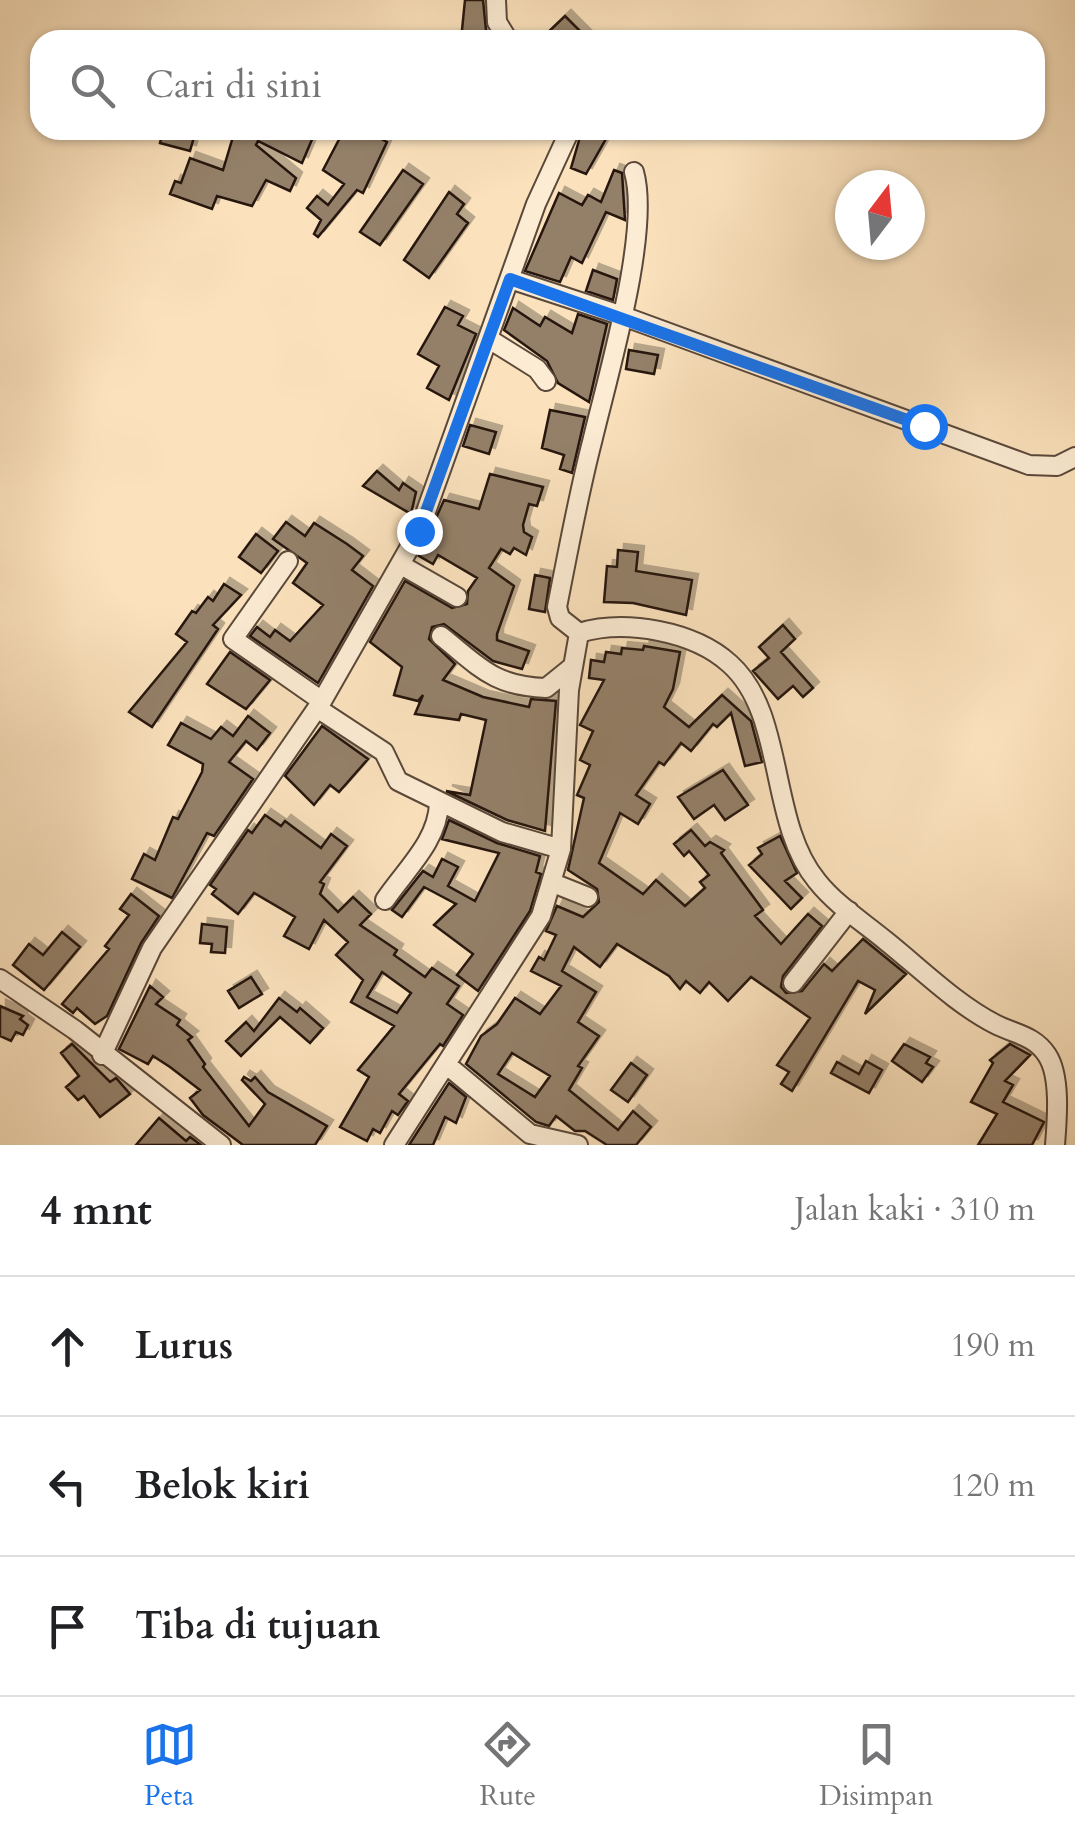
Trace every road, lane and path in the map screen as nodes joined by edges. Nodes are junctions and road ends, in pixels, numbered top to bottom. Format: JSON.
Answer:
{"nodes":[{"id":1,"x":496,"y":0,"type":"edge"},
{"id":2,"x":502,"y":30,"type":"edge"},
{"id":3,"x":566,"y":140,"type":"edge"},
{"id":4,"x":634,"y":172,"type":"dead end"},
{"id":5,"x":510,"y":279,"type":"junction"},
{"id":6,"x":620,"y":314,"type":"junction"},
{"id":7,"x":489,"y":339,"type":"junction"},
{"id":8,"x":546,"y":381,"type":"dead end"},
{"id":9,"x":1075,"y":457,"type":"edge"},
{"id":10,"x":288,"y":561,"type":"dead end"},
{"id":11,"x":401,"y":565,"type":"junction"},
{"id":12,"x":457,"y":597,"type":"dead end"},
{"id":13,"x":441,"y":636,"type":"dead end"},
{"id":14,"x":576,"y":650,"type":"junction"},
{"id":15,"x":320,"y":704,"type":"junction"},
{"id":16,"x":439,"y":803,"type":"junction"},
{"id":17,"x":561,"y":849,"type":"junction"},
{"id":18,"x":553,"y":883,"type":"junction"},
{"id":19,"x":588,"y":897,"type":"dead end"},
{"id":20,"x":385,"y":900,"type":"dead end"},
{"id":21,"x":849,"y":910,"type":"junction"},
{"id":22,"x":0,"y":979,"type":"edge"},
{"id":23,"x":793,"y":982,"type":"dead end"},
{"id":24,"x":102,"y":1054,"type":"junction"},
{"id":25,"x":446,"y":1064,"type":"junction"},
{"id":26,"x":221,"y":1145,"type":"edge"},
{"id":27,"x":394,"y":1145,"type":"edge"},
{"id":28,"x":578,"y":1145,"type":"edge"},
{"id":29,"x":1055,"y":1145,"type":"edge"}],
"edges":[{"from":1,"to":2,"type":"street"},
{"from":3,"to":5,"type":"street"},
{"from":4,"to":6,"type":"street"},
{"from":5,"to":6,"type":"street"},
{"from":5,"to":7,"type":"street"},
{"from":6,"to":9,"type":"street"},
{"from":6,"to":14,"type":"street"},
{"from":7,"to":8,"type":"street"},
{"from":7,"to":11,"type":"street"},
{"from":10,"to":15,"type":"street"},
{"from":11,"to":12,"type":"street"},
{"from":11,"to":15,"type":"street"},
{"from":13,"to":14,"type":"street"},
{"from":14,"to":17,"type":"street"},
{"from":14,"to":21,"type":"street"},
{"from":15,"to":16,"type":"street"},
{"from":15,"to":24,"type":"street"},
{"from":16,"to":17,"type":"street"},
{"from":16,"to":20,"type":"street"},
{"from":17,"to":18,"type":"street"},
{"from":18,"to":19,"type":"street"},
{"from":18,"to":25,"type":"street"},
{"from":21,"to":23,"type":"street"},
{"from":21,"to":29,"type":"street"},
{"from":22,"to":24,"type":"street"},
{"from":24,"to":26,"type":"street"},
{"from":25,"to":27,"type":"street"},
{"from":25,"to":28,"type":"street"}]}
